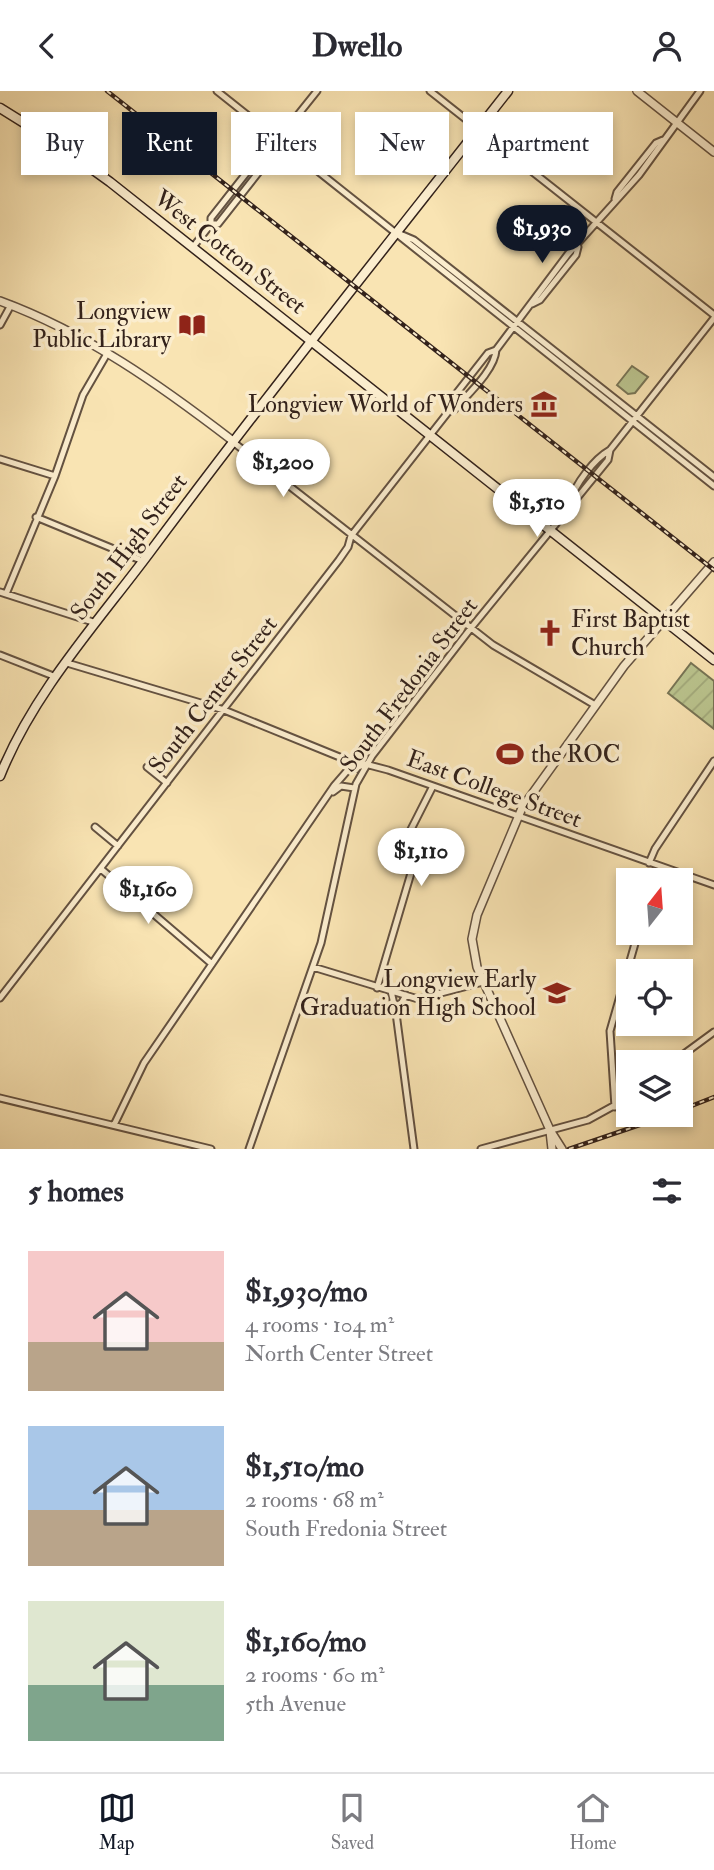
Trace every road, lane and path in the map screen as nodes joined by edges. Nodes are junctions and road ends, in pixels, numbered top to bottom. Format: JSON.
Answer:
{"nodes":[{"id":1,"x":217,"y":91,"type":"edge"},
{"id":2,"x":317,"y":91,"type":"edge"},
{"id":3,"x":430,"y":91,"type":"edge"},
{"id":4,"x":508,"y":91,"type":"edge"},
{"id":5,"x":637,"y":91,"type":"edge"},
{"id":6,"x":699,"y":91,"type":"edge"},
{"id":7,"x":0,"y":109,"type":"edge"},
{"id":8,"x":244,"y":112,"type":"edge"},
{"id":9,"x":301,"y":112,"type":"edge"},
{"id":10,"x":491,"y":112,"type":"edge"},
{"id":11,"x":463,"y":117,"type":"edge"},
{"id":12,"x":676,"y":122,"type":"junction"},
{"id":13,"x":463,"y":148,"type":"edge"},
{"id":14,"x":714,"y":152,"type":"edge"},
{"id":15,"x":244,"y":175,"type":"edge"},
{"id":16,"x":256,"y":175,"type":"edge"},
{"id":17,"x":324,"y":175,"type":"edge"},
{"id":18,"x":535,"y":175,"type":"edge"},
{"id":19,"x":211,"y":224,"type":"junction"},
{"id":20,"x":596,"y":224,"type":"junction"},
{"id":21,"x":398,"y":233,"type":"junction"},
{"id":22,"x":193,"y":247,"type":"junction"},
{"id":23,"x":0,"y":301,"type":"edge"},
{"id":24,"x":11,"y":305,"type":"junction"},
{"id":25,"x":714,"y":316,"type":"edge"},
{"id":26,"x":518,"y":323,"type":"junction"},
{"id":27,"x":0,"y":325,"type":"edge"},
{"id":28,"x":513,"y":328,"type":"junction"},
{"id":29,"x":311,"y":341,"type":"junction"},
{"id":30,"x":496,"y":350,"type":"junction"},
{"id":31,"x":108,"y":352,"type":"junction"},
{"id":32,"x":449,"y":411,"type":"junction"},
{"id":33,"x":637,"y":416,"type":"junction"},
{"id":34,"x":632,"y":422,"type":"junction"},
{"id":35,"x":429,"y":437,"type":"junction"},
{"id":36,"x":233,"y":442,"type":"junction"},
{"id":37,"x":0,"y":459,"type":"edge"},
{"id":38,"x":55,"y":476,"type":"junction"},
{"id":39,"x":714,"y":477,"type":"edge"},
{"id":40,"x":714,"y":486,"type":"edge"},
{"id":41,"x":36,"y":517,"type":"junction"},
{"id":42,"x":549,"y":530,"type":"junction"},
{"id":43,"x":351,"y":536,"type":"junction"},
{"id":44,"x":143,"y":561,"type":"junction"},
{"id":45,"x":713,"y":564,"type":"edge"},
{"id":46,"x":3,"y":593,"type":"edge"},
{"id":47,"x":663,"y":619,"type":"junction"},
{"id":48,"x":96,"y":623,"type":"junction"},
{"id":49,"x":471,"y":628,"type":"junction"},
{"id":50,"x":0,"y":655,"type":"edge"},
{"id":51,"x":714,"y":660,"type":"edge"},
{"id":52,"x":67,"y":663,"type":"junction"},
{"id":53,"x":56,"y":677,"type":"junction"},
{"id":54,"x":595,"y":705,"type":"junction"},
{"id":55,"x":224,"y":711,"type":"junction"},
{"id":56,"x":714,"y":761,"type":"edge"},
{"id":57,"x":367,"y":765,"type":"junction"},
{"id":58,"x":147,"y":767,"type":"dead end"},
{"id":59,"x":0,"y":776,"type":"edge"},
{"id":60,"x":167,"y":783,"type":"junction"},
{"id":61,"x":433,"y":786,"type":"junction"},
{"id":62,"x":354,"y":787,"type":"junction"},
{"id":63,"x":330,"y":794,"type":"junction"},
{"id":64,"x":517,"y":817,"type":"junction"},
{"id":65,"x":94,"y":827,"type":"dead end"},
{"id":66,"x":118,"y":846,"type":"junction"},
{"id":67,"x":649,"y":863,"type":"junction"},
{"id":68,"x":659,"y":866,"type":"joint"},
{"id":69,"x":101,"y":869,"type":"junction"},
{"id":70,"x":714,"y":877,"type":"edge"},
{"id":71,"x":712,"y":884,"type":"edge"},
{"id":72,"x":635,"y":945,"type":"edge"},
{"id":73,"x":212,"y":964,"type":"junction"},
{"id":74,"x":313,"y":967,"type":"junction"},
{"id":75,"x":483,"y":982,"type":"junction"},
{"id":76,"x":377,"y":988,"type":"junction"},
{"id":77,"x":391,"y":991,"type":"junction"},
{"id":78,"x":406,"y":996,"type":"junction"},
{"id":79,"x":0,"y":998,"type":"edge"},
{"id":80,"x":396,"y":1013,"type":"junction"},
{"id":81,"x":714,"y":1032,"type":"edge"},
{"id":82,"x":689,"y":1050,"type":"edge"},
{"id":83,"x":0,"y":1098,"type":"edge"},
{"id":84,"x":615,"y":1107,"type":"joint"},
{"id":85,"x":114,"y":1125,"type":"junction"},
{"id":86,"x":550,"y":1130,"type":"junction"},
{"id":87,"x":211,"y":1149,"type":"edge"},
{"id":88,"x":249,"y":1149,"type":"edge"},
{"id":89,"x":414,"y":1149,"type":"edge"},
{"id":90,"x":481,"y":1149,"type":"edge"},
{"id":91,"x":552,"y":1149,"type":"edge"},
{"id":92,"x":562,"y":1149,"type":"edge"}],
"edges":[{"from":1,"to":8,"type":"street"},
{"from":2,"to":9,"type":"street"},
{"from":3,"to":11,"type":"street"},
{"from":4,"to":10,"type":"main road","name":"South High Street"},
{"from":5,"to":12,"type":"street"},
{"from":6,"to":12,"type":"street"},
{"from":7,"to":22,"type":"main road","name":"West Cotton Street"},
{"from":12,"to":14,"type":"street"},
{"from":12,"to":20,"type":"street"},
{"from":13,"to":21,"type":"main road","name":"South High Street"},
{"from":15,"to":19,"type":"street"},
{"from":16,"to":19,"type":"street"},
{"from":17,"to":21,"type":"street"},
{"from":18,"to":20,"type":"street"},
{"from":19,"to":22,"type":"street"},
{"from":20,"to":25,"type":"street"},
{"from":20,"to":26,"type":"street"},
{"from":21,"to":26,"type":"street"},
{"from":21,"to":28,"type":"street"},
{"from":21,"to":29,"type":"main road","name":"South High Street"},
{"from":22,"to":29,"type":"main road","name":"West Cotton Street"},
{"from":23,"to":24,"type":"street"},
{"from":24,"to":27,"type":"street"},
{"from":24,"to":31,"type":"street"},
{"from":25,"to":33,"type":"street","name":"South Fredonia Street"},
{"from":26,"to":28,"type":"street"},
{"from":26,"to":33,"type":"street"},
{"from":28,"to":30,"type":"street"},
{"from":28,"to":34,"type":"street"},
{"from":29,"to":35,"type":"main road","name":"West Cotton Street"},
{"from":29,"to":36,"type":"main road","name":"South High Street"},
{"from":30,"to":32,"type":"street","name":"South Center Street"},
{"from":30,"to":32,"type":"street","name":"South Center Street"},
{"from":31,"to":36,"type":"street"},
{"from":31,"to":38,"type":"street"},
{"from":32,"to":35,"type":"street","name":"South Center Street"},
{"from":33,"to":34,"type":"street","name":"South Fredonia Street"},
{"from":33,"to":39,"type":"street"},
{"from":34,"to":40,"type":"street"},
{"from":34,"to":42,"type":"street","name":"South Fredonia Street"},
{"from":35,"to":42,"type":"main road","name":"West Cotton Street"},
{"from":35,"to":43,"type":"street","name":"South Center Street"},
{"from":36,"to":43,"type":"street"},
{"from":36,"to":44,"type":"main road","name":"South High Street"},
{"from":37,"to":38,"type":"street"},
{"from":38,"to":41,"type":"street"},
{"from":41,"to":44,"type":"street"},
{"from":41,"to":46,"type":"street"},
{"from":42,"to":47,"type":"main road","name":"West Cotton Street"},
{"from":42,"to":49,"type":"street","name":"South Fredonia Street"},
{"from":43,"to":49,"type":"street"},
{"from":43,"to":55,"type":"street","name":"South Center Street"},
{"from":44,"to":48,"type":"main road","name":"South High Street"},
{"from":45,"to":47,"type":"street"},
{"from":46,"to":48,"type":"street"},
{"from":47,"to":51,"type":"main road","name":"West Cotton Street"},
{"from":47,"to":54,"type":"street"},
{"from":48,"to":52,"type":"main road","name":"South High Street"},
{"from":49,"to":54,"type":"street"},
{"from":49,"to":57,"type":"street","name":"South Fredonia Street"},
{"from":50,"to":53,"type":"street"},
{"from":52,"to":53,"type":"main road","name":"South High Street"},
{"from":52,"to":55,"type":"street","name":"East College Street"},
{"from":53,"to":59,"type":"main road","name":"South High Street"},
{"from":54,"to":64,"type":"street"},
{"from":55,"to":57,"type":"street","name":"East College Street"},
{"from":55,"to":60,"type":"street","name":"South Center Street"},
{"from":56,"to":67,"type":"street"},
{"from":57,"to":61,"type":"street","name":"East College Street"},
{"from":57,"to":62,"type":"street","name":"South Fredonia Street"},
{"from":57,"to":63,"type":"street"},
{"from":58,"to":60,"type":"street"},
{"from":60,"to":66,"type":"street","name":"South Center Street"},
{"from":61,"to":64,"type":"street","name":"East College Street"},
{"from":61,"to":76,"type":"street"},
{"from":62,"to":63,"type":"street"},
{"from":62,"to":74,"type":"street","name":"South Fredonia Street"},
{"from":63,"to":73,"type":"street"},
{"from":64,"to":67,"type":"street","name":"East College Street"},
{"from":64,"to":75,"type":"street"},
{"from":65,"to":66,"type":"street"},
{"from":66,"to":69,"type":"street","name":"South Center Street"},
{"from":67,"to":68,"type":"street","name":"East College Street"},
{"from":68,"to":71,"type":"street","name":"East College Street"},
{"from":69,"to":73,"type":"street"},
{"from":69,"to":79,"type":"street","name":"South Center Street"},
{"from":70,"to":71,"type":"street"},
{"from":72,"to":84,"type":"street"},
{"from":73,"to":85,"type":"street"},
{"from":74,"to":76,"type":"street"},
{"from":74,"to":88,"type":"street","name":"South Fredonia Street"},
{"from":75,"to":78,"type":"street"},
{"from":75,"to":86,"type":"street"},
{"from":76,"to":77,"type":"street"},
{"from":77,"to":78,"type":"street"},
{"from":77,"to":80,"type":"street"},
{"from":78,"to":80,"type":"street"},
{"from":80,"to":89,"type":"street"},
{"from":81,"to":82,"type":"street"},
{"from":83,"to":85,"type":"street"},
{"from":84,"to":86,"type":"street"},
{"from":85,"to":87,"type":"street"},
{"from":86,"to":90,"type":"street"},
{"from":86,"to":91,"type":"street"},
{"from":86,"to":92,"type":"street"}]}
